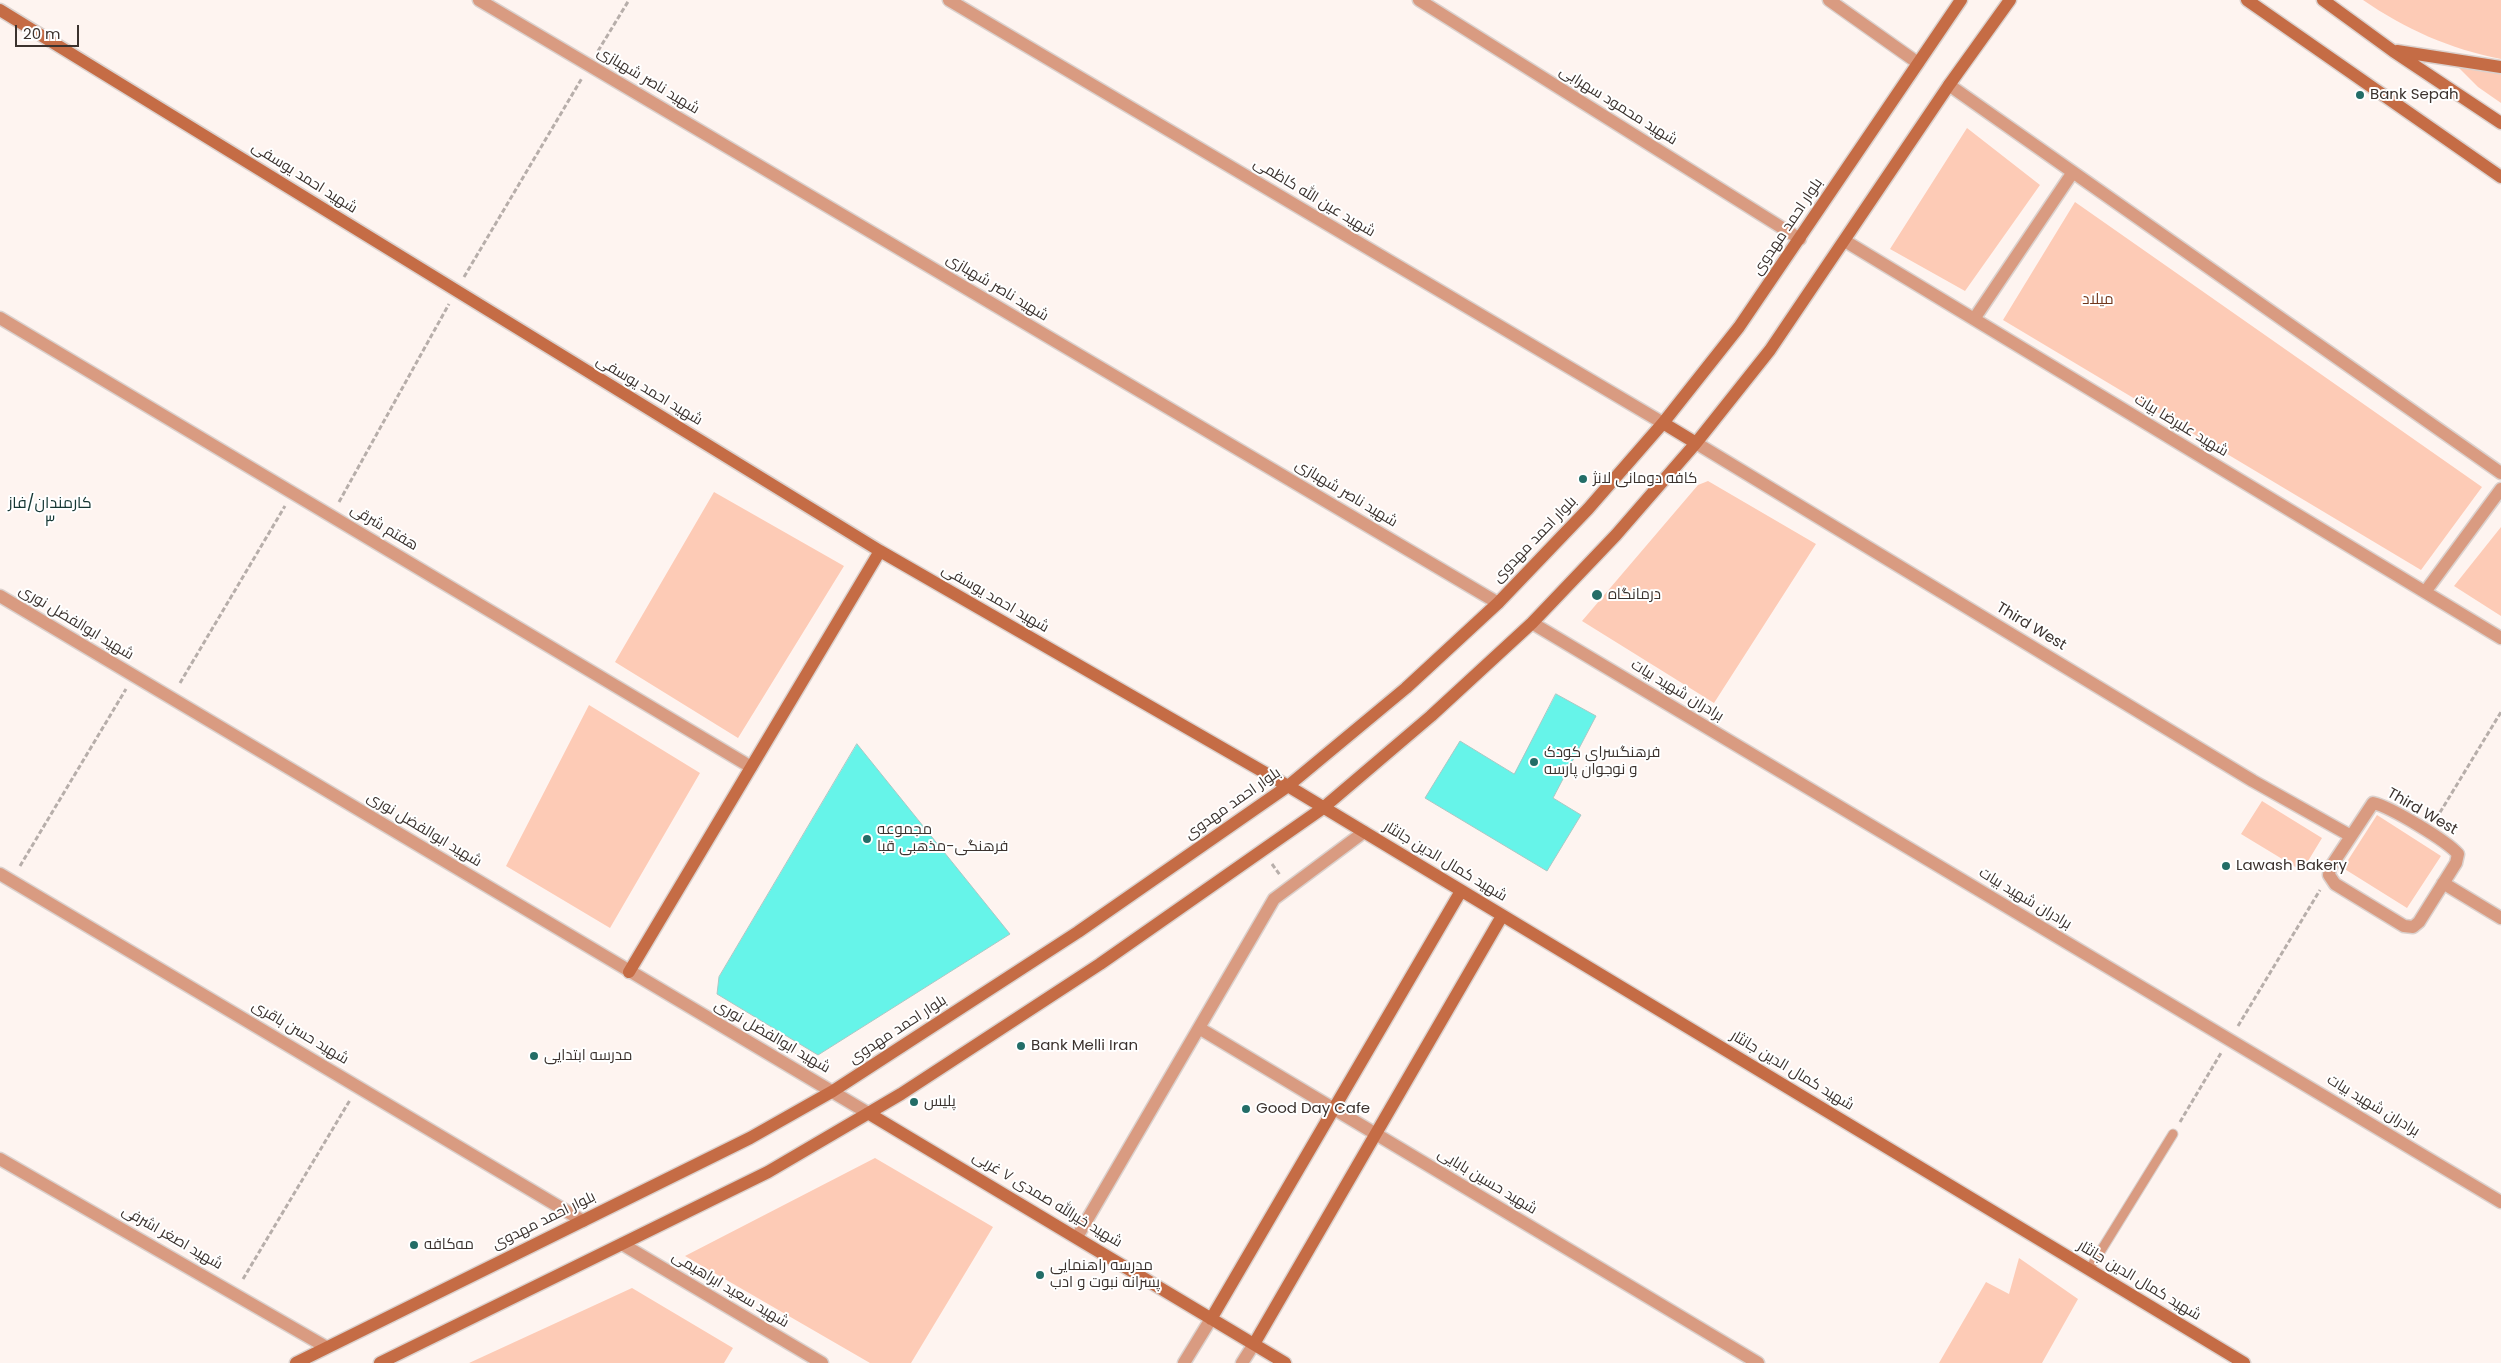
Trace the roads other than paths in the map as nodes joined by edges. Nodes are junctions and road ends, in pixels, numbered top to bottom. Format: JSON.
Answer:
{"nodes":[{"id":1,"x":480,"y":0,"type":"edge"},
{"id":2,"x":949,"y":0,"type":"edge"},
{"id":3,"x":1419,"y":0,"type":"edge"},
{"id":4,"x":1829,"y":0,"type":"edge"},
{"id":5,"x":1961,"y":0,"type":"edge"},
{"id":6,"x":2010,"y":0,"type":"edge"},
{"id":7,"x":2247,"y":0,"type":"edge"},
{"id":8,"x":2322,"y":0,"type":"edge"},
{"id":9,"x":0,"y":10,"type":"edge"},
{"id":10,"x":2393,"y":51,"type":"junction"},
{"id":11,"x":1918,"y":63,"type":"junction"},
{"id":12,"x":2501,"y":68,"type":"edge"},
{"id":13,"x":1949,"y":85,"type":"junction"},
{"id":14,"x":2501,"y":123,"type":"edge"},
{"id":15,"x":2073,"y":172,"type":"junction"},
{"id":16,"x":2501,"y":177,"type":"edge"},
{"id":17,"x":1800,"y":239,"type":"junction"},
{"id":18,"x":1845,"y":241,"type":"junction"},
{"id":19,"x":0,"y":318,"type":"edge"},
{"id":20,"x":1974,"y":320,"type":"junction"},
{"id":21,"x":1663,"y":423,"type":"junction"},
{"id":22,"x":1696,"y":443,"type":"junction"},
{"id":23,"x":2501,"y":473,"type":"edge"},
{"id":24,"x":2501,"y":489,"type":"edge"},
{"id":25,"x":880,"y":551,"type":"junction"},
{"id":26,"x":2425,"y":592,"type":"junction"},
{"id":27,"x":0,"y":596,"type":"edge"},
{"id":28,"x":1498,"y":603,"type":"junction"},
{"id":29,"x":1532,"y":623,"type":"junction"},
{"id":30,"x":2501,"y":638,"type":"edge"},
{"id":31,"x":751,"y":767,"type":"junction"},
{"id":32,"x":1288,"y":786,"type":"junction"},
{"id":33,"x":1323,"y":808,"type":"junction"},
{"id":34,"x":1364,"y":832,"type":"junction"},
{"id":35,"x":2351,"y":836,"type":"junction"},
{"id":36,"x":0,"y":874,"type":"edge"},
{"id":37,"x":2443,"y":883,"type":"junction"},
{"id":38,"x":1461,"y":891,"type":"junction"},
{"id":39,"x":1502,"y":916,"type":"junction"},
{"id":40,"x":2501,"y":918,"type":"edge"},
{"id":41,"x":629,"y":972,"type":"junction"},
{"id":42,"x":1199,"y":1028,"type":"junction"},
{"id":43,"x":833,"y":1091,"type":"junction"},
{"id":44,"x":1334,"y":1109,"type":"junction"},
{"id":45,"x":868,"y":1113,"type":"junction"},
{"id":46,"x":2173,"y":1134,"type":"road end"},
{"id":47,"x":1376,"y":1135,"type":"junction"},
{"id":48,"x":0,"y":1159,"type":"edge"},
{"id":49,"x":2501,"y":1202,"type":"edge"},
{"id":50,"x":583,"y":1221,"type":"junction"},
{"id":51,"x":1077,"y":1237,"type":"junction"},
{"id":52,"x":622,"y":1244,"type":"junction"},
{"id":53,"x":2089,"y":1270,"type":"junction"},
{"id":54,"x":1211,"y":1319,"type":"junction"},
{"id":55,"x":1254,"y":1344,"type":"junction"},
{"id":56,"x":326,"y":1347,"type":"junction"},
{"id":57,"x":296,"y":1363,"type":"edge"},
{"id":58,"x":380,"y":1363,"type":"edge"},
{"id":59,"x":822,"y":1363,"type":"edge"},
{"id":60,"x":1184,"y":1363,"type":"edge"},
{"id":61,"x":1242,"y":1363,"type":"edge"},
{"id":62,"x":1286,"y":1363,"type":"edge"},
{"id":63,"x":1758,"y":1363,"type":"edge"},
{"id":64,"x":2244,"y":1363,"type":"edge"}],
"edges":[{"from":1,"to":28,"type":"street","name":"شهید ناصر شهبازی"},
{"from":2,"to":21,"type":"street","name":"شهید عین الله کاظمی"},
{"from":3,"to":17,"type":"street","name":"شهید محمود سهرابی"},
{"from":4,"to":11,"type":"street"},
{"from":5,"to":11,"type":"main road","name":"بلوار احمد مهدوی"},
{"from":6,"to":13,"type":"main road"},
{"from":7,"to":16,"type":"main road"},
{"from":8,"to":10,"type":"main road"},
{"from":9,"to":25,"type":"main road","name":"شهید احمد یوسفی"},
{"from":10,"to":12,"type":"main road"},
{"from":10,"to":14,"type":"main road"},
{"from":11,"to":17,"type":"main road","name":"بلوار احمد مهدوی"},
{"from":13,"to":15,"type":"street"},
{"from":13,"to":18,"type":"main road"},
{"from":15,"to":20,"type":"street"},
{"from":15,"to":23,"type":"street"},
{"from":17,"to":21,"type":"main road","name":"بلوار احمد مهدوی"},
{"from":18,"to":20,"type":"street","name":"شهید علیرضا بیات"},
{"from":18,"to":22,"type":"main road"},
{"from":19,"to":31,"type":"street","name":"هفتم شرقی"},
{"from":20,"to":26,"type":"street","name":"شهید علیرضا بیات"},
{"from":21,"to":22,"type":"main road"},
{"from":21,"to":28,"type":"main road","name":"بلوار احمد مهدوی"},
{"from":22,"to":29,"type":"main road"},
{"from":22,"to":35,"type":"street","name":"Third West"},
{"from":24,"to":26,"type":"street"},
{"from":25,"to":31,"type":"main road"},
{"from":25,"to":32,"type":"main road","name":"شهید احمد یوسفی"},
{"from":26,"to":30,"type":"street","name":"شهید علیرضا بیات"},
{"from":27,"to":41,"type":"street","name":"شهید ابوالفضل نوری"},
{"from":28,"to":32,"type":"main road","name":"بلوار احمد مهدوی"},
{"from":29,"to":33,"type":"main road"},
{"from":29,"to":49,"type":"street","name":"برادران شهید بیات"},
{"from":31,"to":41,"type":"main road"},
{"from":32,"to":33,"type":"main road","name":"شهید احمد یوسفی"},
{"from":32,"to":43,"type":"main road","name":"بلوار احمد مهدوی"},
{"from":33,"to":34,"type":"main road","name":"شهید کمال الدین جانثار"},
{"from":33,"to":45,"type":"main road"},
{"from":34,"to":38,"type":"main road","name":"شهید کمال الدین جانثار"},
{"from":34,"to":42,"type":"street"},
{"from":35,"to":37,"type":"street","name":"Third West"},
{"from":35,"to":37,"type":"street","name":"Third West"},
{"from":36,"to":50,"type":"street","name":"شهید حسن باقری"},
{"from":37,"to":40,"type":"street"},
{"from":38,"to":39,"type":"main road","name":"شهید کمال الدین جانثار"},
{"from":38,"to":44,"type":"main road"},
{"from":39,"to":47,"type":"main road"},
{"from":39,"to":53,"type":"main road","name":"شهید کمال الدین جانثار"},
{"from":41,"to":43,"type":"street","name":"شهید ابوالفضل نوری"},
{"from":42,"to":44,"type":"street","name":"شهید حسین بابایی"},
{"from":42,"to":51,"type":"street"},
{"from":43,"to":45,"type":"street","name":"شهید ابوالفضل نوری"},
{"from":43,"to":50,"type":"main road","name":"بلوار احمد مهدوی"},
{"from":44,"to":47,"type":"street","name":"شهید حسین بابایی"},
{"from":44,"to":54,"type":"main road"},
{"from":45,"to":51,"type":"main road","name":"شهید خیرالله صمدی ۷ غربی"},
{"from":45,"to":52,"type":"main road"},
{"from":46,"to":53,"type":"lane"},
{"from":47,"to":55,"type":"main road"},
{"from":47,"to":63,"type":"street","name":"شهید حسین بابایی"},
{"from":48,"to":56,"type":"street","name":"شهید اصغر اشرفی"},
{"from":50,"to":56,"type":"main road","name":"بلوار احمد مهدوی"},
{"from":51,"to":54,"type":"main road","name":"شهید خیرالله صمدی ۷ غربی"},
{"from":52,"to":58,"type":"main road"},
{"from":52,"to":59,"type":"street","name":"شهید سعید ابراهیمی"},
{"from":53,"to":64,"type":"main road","name":"شهید کمال الدین جانثار"},
{"from":54,"to":55,"type":"main road","name":"شهید خیرالله صمدی ۷ غربی"},
{"from":54,"to":60,"type":"street"},
{"from":55,"to":61,"type":"street"},
{"from":55,"to":62,"type":"main road","name":"شهید خیرالله صمدی ۷ غربی"},
{"from":56,"to":57,"type":"main road","name":"بلوار احمد مهدوی"}]}
